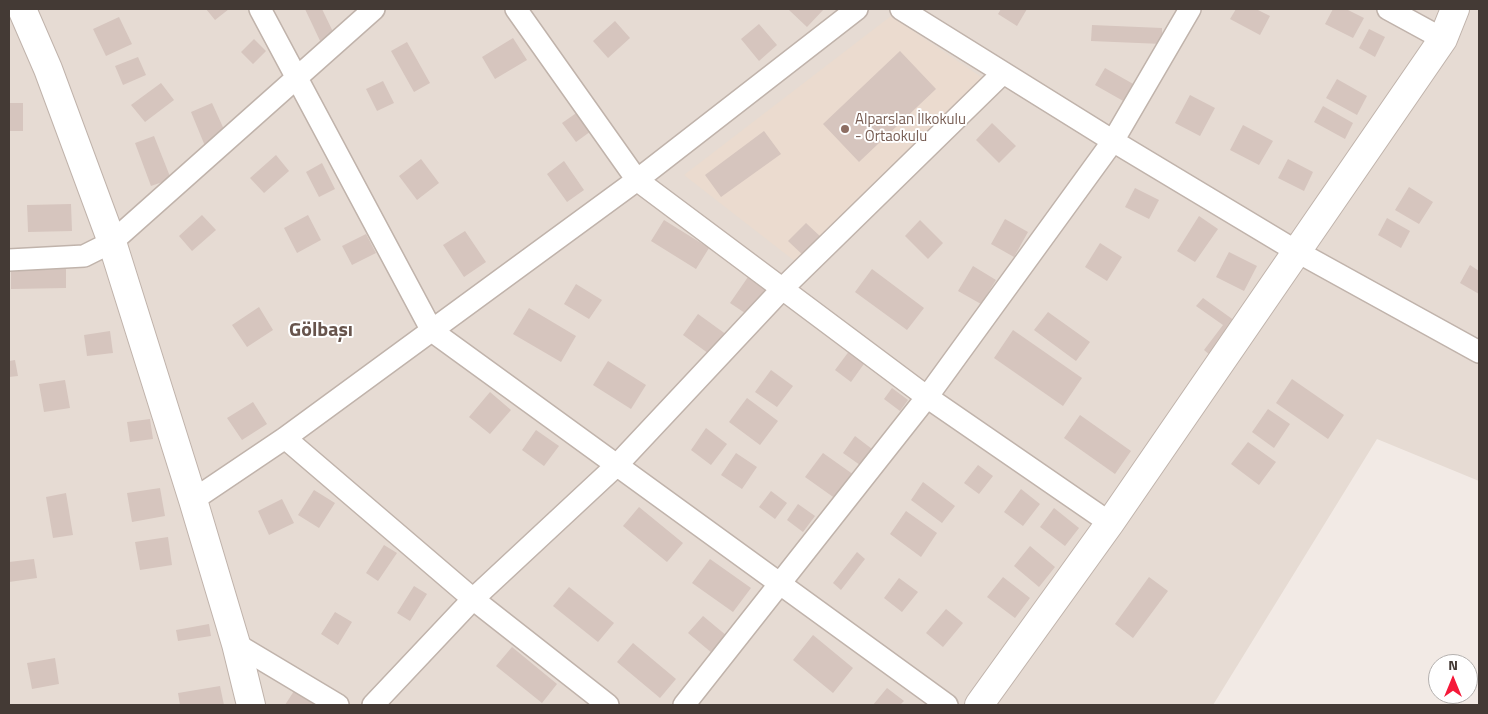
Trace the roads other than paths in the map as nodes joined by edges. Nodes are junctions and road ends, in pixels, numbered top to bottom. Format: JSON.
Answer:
{"nodes":[{"id":1,"x":22,"y":9,"type":"edge"},
{"id":2,"x":260,"y":9,"type":"edge"},
{"id":3,"x":374,"y":9,"type":"edge"},
{"id":4,"x":516,"y":9,"type":"edge"},
{"id":5,"x":857,"y":9,"type":"edge"},
{"id":6,"x":901,"y":9,"type":"edge"},
{"id":7,"x":1190,"y":9,"type":"edge"},
{"id":8,"x":1388,"y":9,"type":"edge"},
{"id":9,"x":1455,"y":9,"type":"edge"},
{"id":10,"x":1443,"y":39,"type":"junction"},
{"id":11,"x":1003,"y":73,"type":"junction"},
{"id":12,"x":296,"y":78,"type":"junction"},
{"id":13,"x":1114,"y":141,"type":"junction"},
{"id":14,"x":637,"y":180,"type":"junction"},
{"id":15,"x":112,"y":242,"type":"junction"},
{"id":16,"x":1296,"y":251,"type":"junction"},
{"id":17,"x":9,"y":260,"type":"edge"},
{"id":18,"x":783,"y":288,"type":"junction"},
{"id":19,"x":432,"y":331,"type":"junction"},
{"id":20,"x":1476,"y":343,"type":"edge"},
{"id":21,"x":927,"y":397,"type":"junction"},
{"id":22,"x":285,"y":438,"type":"junction"},
{"id":23,"x":617,"y":465,"type":"junction"},
{"id":24,"x":193,"y":500,"type":"junction"},
{"id":25,"x":1110,"y":523,"type":"junction"},
{"id":26,"x":780,"y":585,"type":"junction"},
{"id":27,"x":473,"y":600,"type":"junction"},
{"id":28,"x":236,"y":644,"type":"junction"},
{"id":29,"x":251,"y":705,"type":"edge"},
{"id":30,"x":338,"y":705,"type":"edge"},
{"id":31,"x":373,"y":705,"type":"edge"},
{"id":32,"x":608,"y":705,"type":"edge"},
{"id":33,"x":684,"y":705,"type":"edge"},
{"id":34,"x":947,"y":705,"type":"edge"},
{"id":35,"x":979,"y":705,"type":"edge"}],
"edges":[{"from":1,"to":15,"type":"street"},
{"from":2,"to":12,"type":"street"},
{"from":3,"to":12,"type":"street"},
{"from":4,"to":14,"type":"street"},
{"from":5,"to":14,"type":"street"},
{"from":6,"to":11,"type":"street"},
{"from":7,"to":13,"type":"street"},
{"from":8,"to":10,"type":"street"},
{"from":9,"to":10,"type":"street"},
{"from":10,"to":16,"type":"street"},
{"from":11,"to":13,"type":"street"},
{"from":11,"to":18,"type":"street"},
{"from":12,"to":15,"type":"street"},
{"from":12,"to":19,"type":"street"},
{"from":13,"to":16,"type":"street"},
{"from":13,"to":21,"type":"street"},
{"from":14,"to":18,"type":"street"},
{"from":14,"to":19,"type":"street"},
{"from":15,"to":17,"type":"street"},
{"from":15,"to":24,"type":"street"},
{"from":16,"to":20,"type":"street"},
{"from":16,"to":25,"type":"street"},
{"from":18,"to":21,"type":"street"},
{"from":18,"to":23,"type":"street"},
{"from":19,"to":22,"type":"street"},
{"from":19,"to":23,"type":"street"},
{"from":21,"to":25,"type":"street"},
{"from":21,"to":26,"type":"street"},
{"from":22,"to":24,"type":"street"},
{"from":22,"to":27,"type":"street"},
{"from":23,"to":26,"type":"street"},
{"from":23,"to":27,"type":"street"},
{"from":24,"to":28,"type":"street"},
{"from":25,"to":35,"type":"street"},
{"from":26,"to":33,"type":"street"},
{"from":26,"to":34,"type":"street"},
{"from":27,"to":31,"type":"street"},
{"from":27,"to":32,"type":"street"},
{"from":28,"to":29,"type":"street"},
{"from":28,"to":30,"type":"street"}]}
